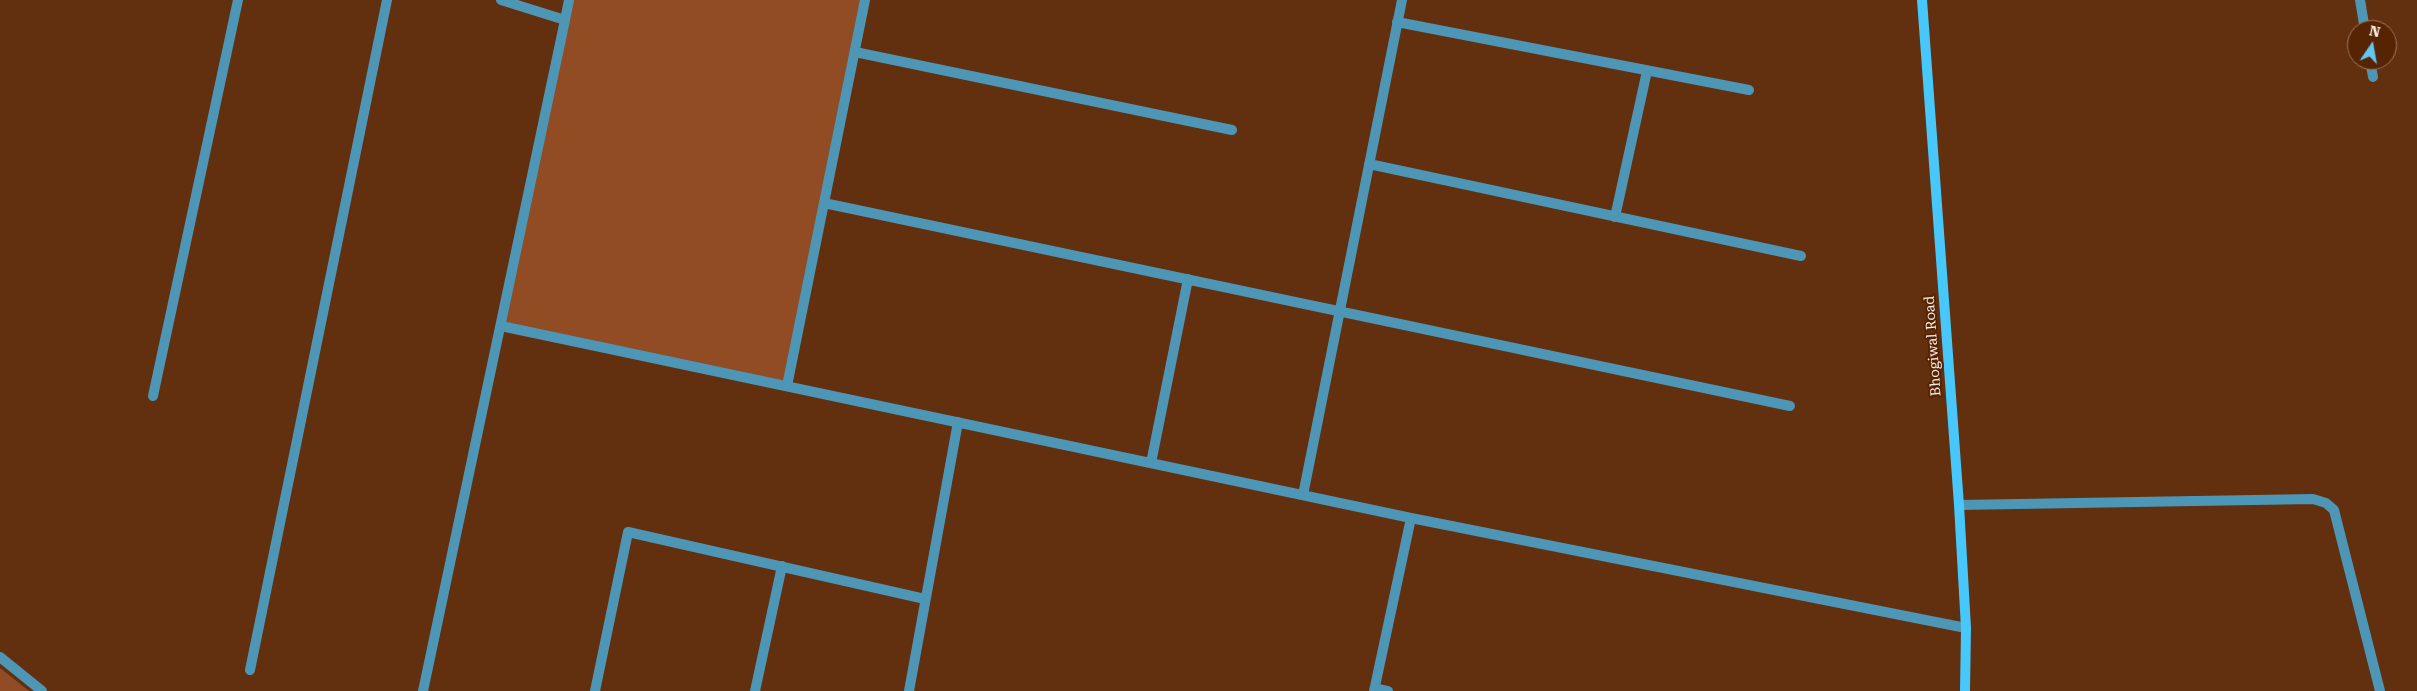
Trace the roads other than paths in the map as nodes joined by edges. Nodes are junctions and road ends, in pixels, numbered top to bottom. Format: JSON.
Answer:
{"nodes":[{"id":1,"x":238,"y":0,"type":"edge"},
{"id":2,"x":387,"y":0,"type":"edge"},
{"id":3,"x":501,"y":0,"type":"edge"},
{"id":4,"x":569,"y":0,"type":"edge"},
{"id":5,"x":865,"y":0,"type":"edge"},
{"id":6,"x":1402,"y":0,"type":"edge"},
{"id":7,"x":1922,"y":0,"type":"edge"},
{"id":8,"x":2360,"y":0,"type":"edge"},
{"id":9,"x":565,"y":20,"type":"junction"},
{"id":10,"x":2363,"y":20,"type":"edge"},
{"id":11,"x":1398,"y":22,"type":"junction"},
{"id":12,"x":854,"y":52,"type":"junction"},
{"id":13,"x":2372,"y":70,"type":"edge"},
{"id":14,"x":1647,"y":71,"type":"junction"},
{"id":15,"x":2373,"y":76,"type":"dead end"},
{"id":16,"x":1749,"y":90,"type":"dead end"},
{"id":17,"x":1232,"y":130,"type":"dead end"},
{"id":18,"x":1369,"y":164,"type":"junction"},
{"id":19,"x":824,"y":203,"type":"junction"},
{"id":20,"x":1615,"y":217,"type":"junction"},
{"id":21,"x":1801,"y":256,"type":"dead end"},
{"id":22,"x":1188,"y":279,"type":"junction"},
{"id":23,"x":1340,"y":311,"type":"junction"},
{"id":24,"x":501,"y":326,"type":"junction"},
{"id":25,"x":787,"y":386,"type":"junction"},
{"id":26,"x":153,"y":396,"type":"dead end"},
{"id":27,"x":1790,"y":406,"type":"dead end"},
{"id":28,"x":958,"y":422,"type":"junction"},
{"id":29,"x":1151,"y":463,"type":"junction"},
{"id":30,"x":1303,"y":495,"type":"junction"},
{"id":31,"x":1958,"y":506,"type":"junction"},
{"id":32,"x":1412,"y":518,"type":"junction"},
{"id":33,"x":782,"y":566,"type":"junction"},
{"id":34,"x":925,"y":599,"type":"junction"},
{"id":35,"x":1966,"y":628,"type":"junction"},
{"id":36,"x":0,"y":657,"type":"edge"},
{"id":37,"x":250,"y":670,"type":"dead end"},
{"id":38,"x":1374,"y":690,"type":"edge"},
{"id":39,"x":42,"y":691,"type":"edge"},
{"id":40,"x":422,"y":691,"type":"edge"},
{"id":41,"x":595,"y":691,"type":"edge"},
{"id":42,"x":755,"y":691,"type":"edge"},
{"id":43,"x":909,"y":691,"type":"edge"},
{"id":44,"x":1388,"y":691,"type":"edge"},
{"id":45,"x":1965,"y":691,"type":"edge"},
{"id":46,"x":2380,"y":691,"type":"edge"}],
"edges":[{"from":1,"to":26,"type":"street"},
{"from":2,"to":37,"type":"street"},
{"from":3,"to":9,"type":"street"},
{"from":4,"to":9,"type":"street"},
{"from":5,"to":12,"type":"street"},
{"from":6,"to":11,"type":"street"},
{"from":7,"to":31,"type":"main road","name":"Bhogiwal Road"},
{"from":8,"to":10,"type":"street"},
{"from":9,"to":24,"type":"street"},
{"from":11,"to":14,"type":"street"},
{"from":11,"to":18,"type":"street"},
{"from":12,"to":17,"type":"street"},
{"from":12,"to":19,"type":"street"},
{"from":13,"to":15,"type":"street"},
{"from":14,"to":16,"type":"street"},
{"from":14,"to":20,"type":"street"},
{"from":18,"to":20,"type":"street"},
{"from":18,"to":23,"type":"street"},
{"from":19,"to":22,"type":"street"},
{"from":19,"to":25,"type":"street"},
{"from":20,"to":21,"type":"street"},
{"from":22,"to":23,"type":"street"},
{"from":22,"to":29,"type":"street"},
{"from":23,"to":27,"type":"street"},
{"from":23,"to":30,"type":"street"},
{"from":24,"to":25,"type":"street"},
{"from":24,"to":40,"type":"street"},
{"from":25,"to":28,"type":"street"},
{"from":28,"to":29,"type":"street"},
{"from":28,"to":34,"type":"street"},
{"from":29,"to":30,"type":"street"},
{"from":30,"to":32,"type":"street"},
{"from":31,"to":35,"type":"main road","name":"Bhogiwal Road"},
{"from":31,"to":46,"type":"street"},
{"from":32,"to":35,"type":"street"},
{"from":32,"to":38,"type":"street"},
{"from":33,"to":34,"type":"street"},
{"from":33,"to":41,"type":"street"},
{"from":33,"to":42,"type":"street"},
{"from":34,"to":43,"type":"street"},
{"from":35,"to":45,"type":"main road","name":"Bhogiwal Road"},
{"from":36,"to":39,"type":"street"},
{"from":38,"to":44,"type":"street"}]}
